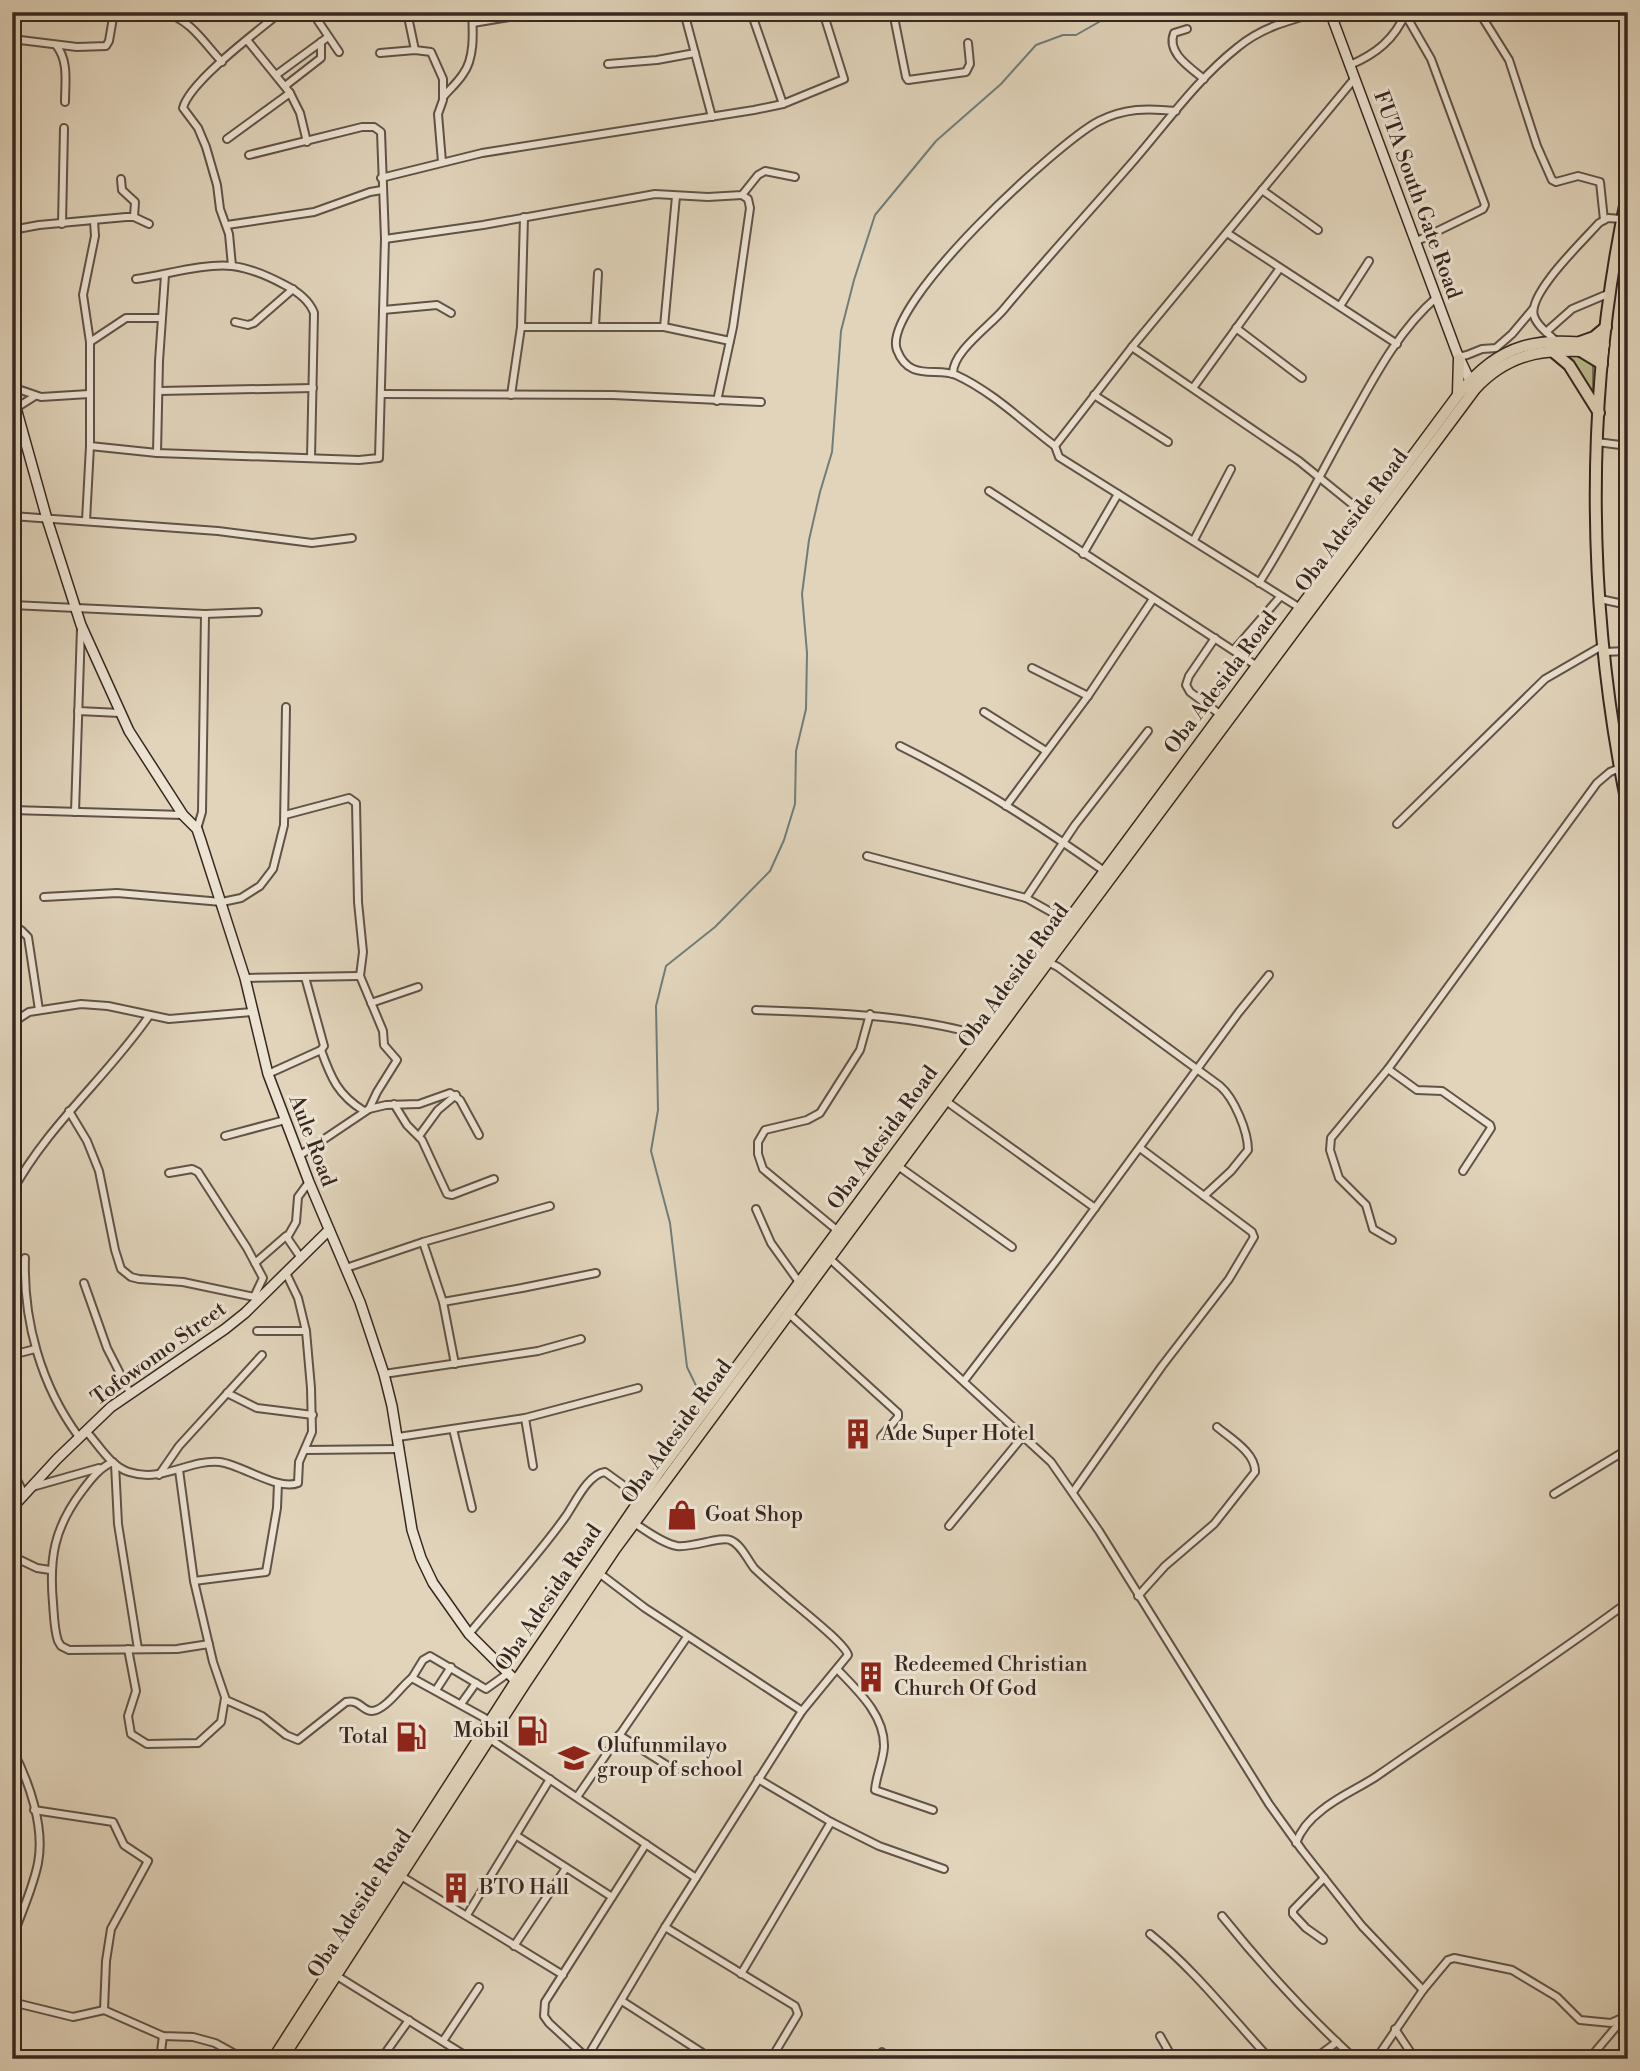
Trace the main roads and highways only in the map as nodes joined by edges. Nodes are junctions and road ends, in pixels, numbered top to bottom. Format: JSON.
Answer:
{"nodes":[{"id":1,"x":1626,"y":205,"type":"edge"},
{"id":2,"x":1605,"y":327,"type":"junction"},
{"id":3,"x":1553,"y":346,"type":"junction"},
{"id":4,"x":1579,"y":346,"type":"junction"},
{"id":5,"x":1603,"y":354,"type":"junction"},
{"id":6,"x":1479,"y":370,"type":"junction"},
{"id":7,"x":1472,"y":385,"type":"junction"},
{"id":8,"x":1458,"y":395,"type":"junction"},
{"id":9,"x":1599,"y":413,"type":"junction"},
{"id":10,"x":1196,"y":756,"type":"junction"},
{"id":11,"x":1628,"y":809,"type":"edge"},
{"id":12,"x":1108,"y":874,"type":"junction"},
{"id":13,"x":986,"y":1039,"type":"junction"},
{"id":14,"x":784,"y":1310,"type":"junction"},
{"id":15,"x":663,"y":1474,"type":"junction"},
{"id":16,"x":408,"y":1857,"type":"junction"},
{"id":17,"x":325,"y":1986,"type":"junction"},
{"id":18,"x":273,"y":2059,"type":"edge"},
{"id":19,"x":282,"y":2059,"type":"edge"}],
"edges":[{"from":1,"to":2,"type":"highway"},
{"from":2,"to":4,"type":"highway"},
{"from":2,"to":5,"type":"highway"},
{"from":3,"to":4,"type":"main road","name":"Oba Adeside Road"},
{"from":3,"to":6,"type":"main road","name":"Oba Adesida Road"},
{"from":3,"to":7,"type":"main road","name":"Oba Adeside Road"},
{"from":3,"to":9,"type":"highway"},
{"from":4,"to":5,"type":"highway"},
{"from":4,"to":5,"type":"main road"},
{"from":5,"to":9,"type":"highway"},
{"from":6,"to":7,"type":"main road","name":"Oba Adesida Road"},
{"from":6,"to":8,"type":"main road"},
{"from":7,"to":8,"type":"main road","name":"Oba Adesida Road"},
{"from":7,"to":10,"type":"main road","name":"Oba Adeside Road"},
{"from":8,"to":10,"type":"main road","name":"Oba Adesida Road"},
{"from":9,"to":11,"type":"highway"},
{"from":10,"to":12,"type":"main road","name":"Oba Adesida Road"},
{"from":12,"to":13,"type":"main road","name":"Oba Adesida Road"},
{"from":12,"to":13,"type":"main road","name":"Oba Adeside Road"},
{"from":13,"to":14,"type":"main road","name":"Oba Adeside Road"},
{"from":13,"to":14,"type":"main road","name":"Oba Adesida Road"},
{"from":14,"to":15,"type":"main road","name":"Oba Adesida Road"},
{"from":15,"to":16,"type":"main road","name":"Oba Adeside Road"},
{"from":15,"to":16,"type":"main road","name":"Oba Adesida Road"},
{"from":16,"to":17,"type":"main road","name":"Oba Adesida Road"},
{"from":16,"to":17,"type":"main road","name":"Oba Adeside Road"},
{"from":17,"to":18,"type":"main road","name":"Oba Adesida Road"},
{"from":17,"to":19,"type":"main road","name":"Oba Adeside Road"}]}
